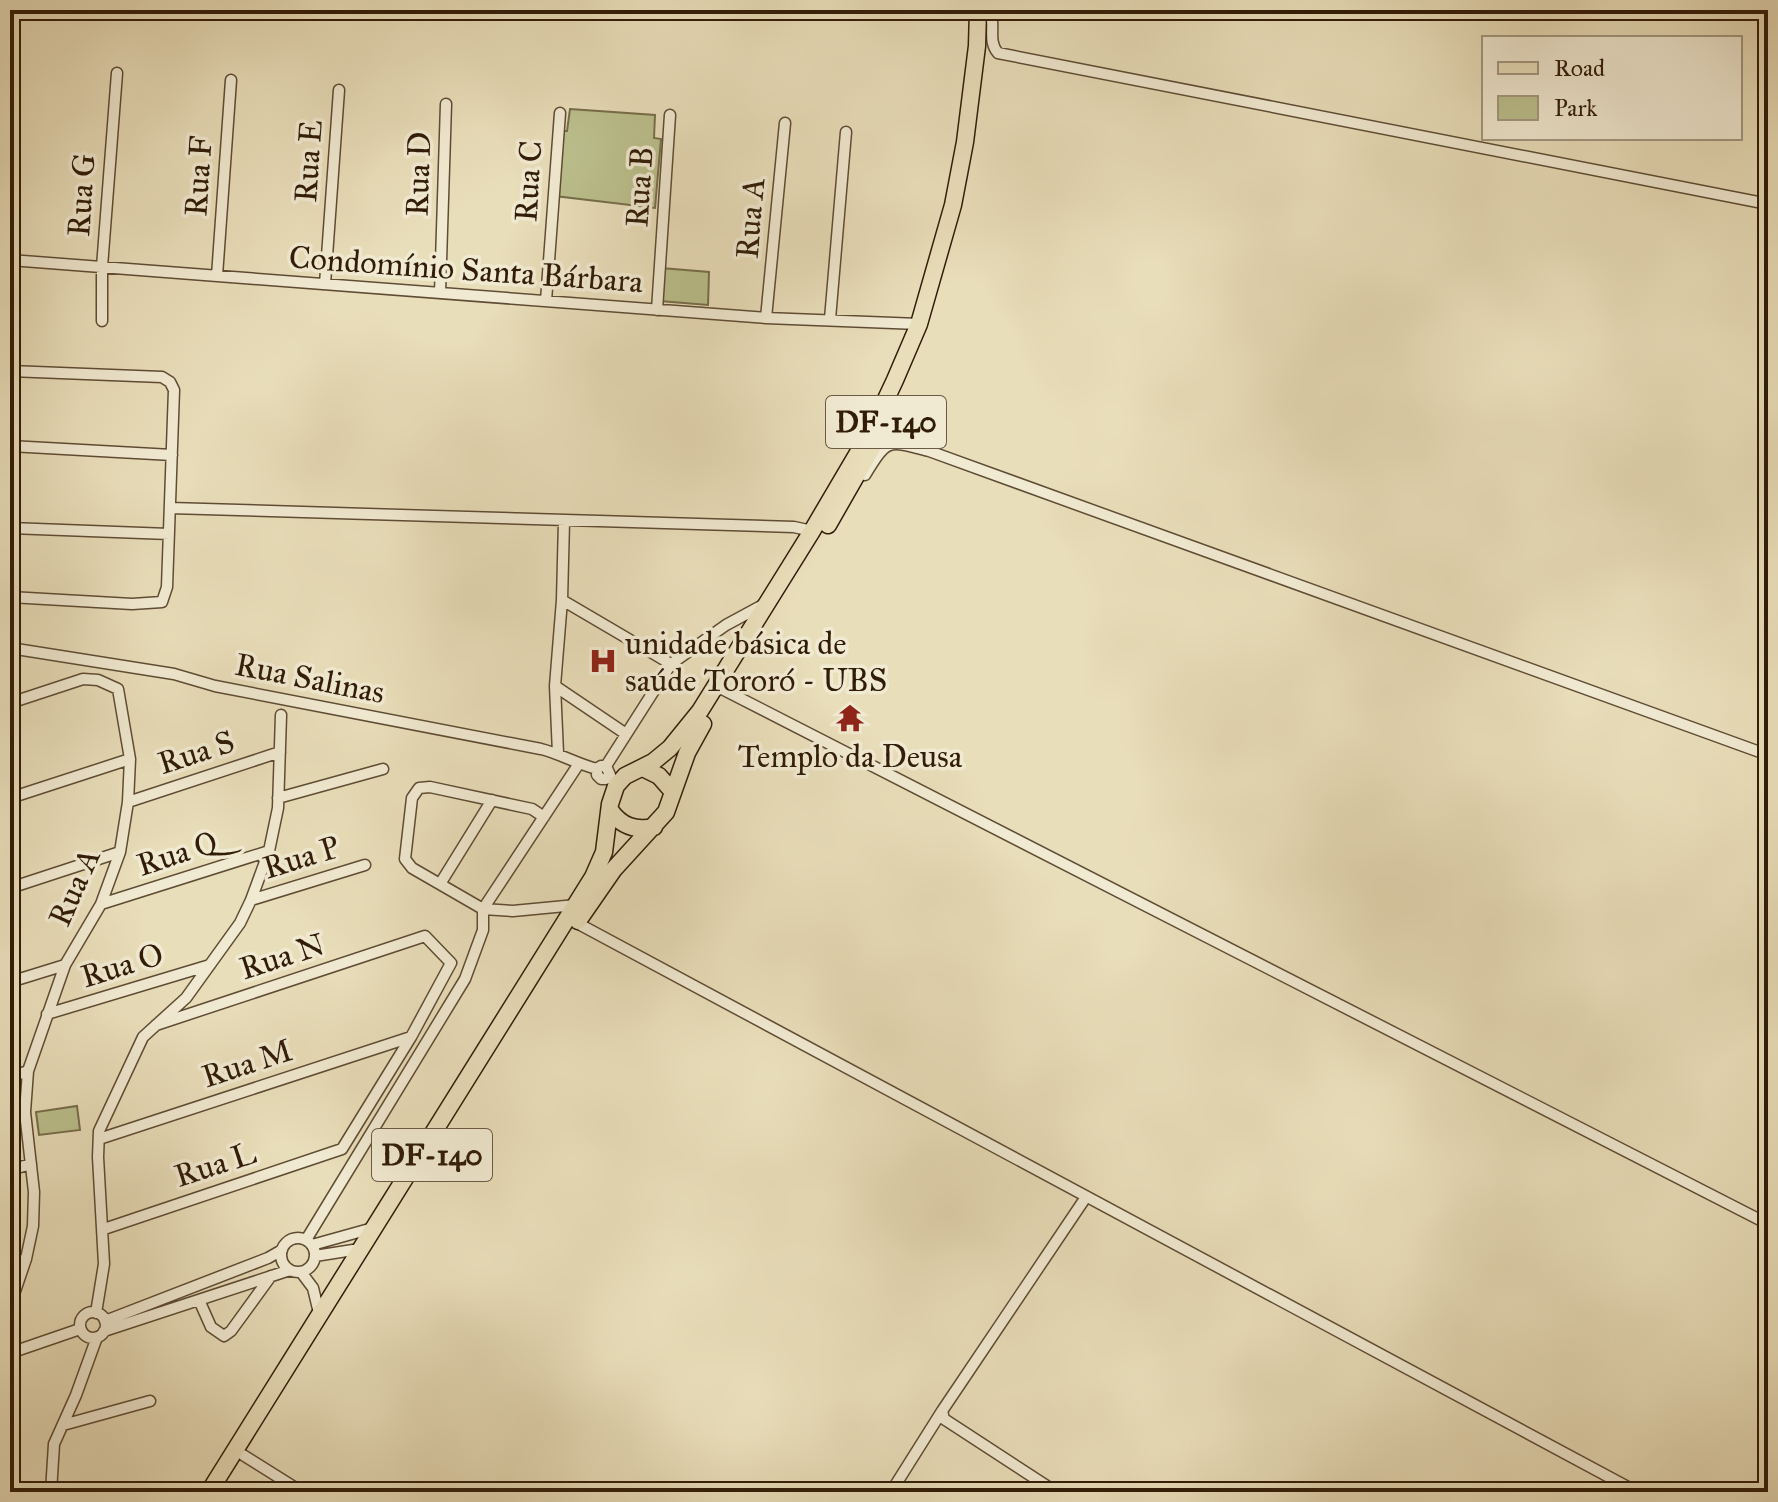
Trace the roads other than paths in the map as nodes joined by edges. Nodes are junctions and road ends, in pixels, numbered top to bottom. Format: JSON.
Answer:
{"nodes":[{"id":1,"x":978,"y":10,"type":"edge"},
{"id":2,"x":989,"y":10,"type":"edge"},
{"id":3,"x":117,"y":73,"type":"dead end"},
{"id":4,"x":231,"y":80,"type":"dead end"},
{"id":5,"x":339,"y":90,"type":"dead end"},
{"id":6,"x":446,"y":104,"type":"dead end"},
{"id":7,"x":560,"y":113,"type":"dead end"},
{"id":8,"x":670,"y":115,"type":"dead end"},
{"id":9,"x":785,"y":123,"type":"dead end"},
{"id":10,"x":846,"y":132,"type":"dead end"},
{"id":11,"x":1768,"y":204,"type":"edge"},
{"id":12,"x":10,"y":260,"type":"edge"},
{"id":13,"x":102,"y":267,"type":"junction"},
{"id":14,"x":217,"y":276,"type":"junction"},
{"id":15,"x":325,"y":284,"type":"junction"},
{"id":16,"x":440,"y":293,"type":"junction"},
{"id":17,"x":546,"y":301,"type":"junction"},
{"id":18,"x":657,"y":310,"type":"junction"},
{"id":19,"x":766,"y":318,"type":"junction"},
{"id":20,"x":830,"y":319,"type":"junction"},
{"id":21,"x":102,"y":321,"type":"dead end"},
{"id":22,"x":919,"y":324,"type":"junction"},
{"id":23,"x":10,"y":371,"type":"edge"},
{"id":24,"x":10,"y":446,"type":"edge"},
{"id":25,"x":172,"y":455,"type":"junction"},
{"id":26,"x":854,"y":482,"type":"junction"},
{"id":27,"x":170,"y":508,"type":"junction"},
{"id":28,"x":564,"y":521,"type":"junction"},
{"id":29,"x":10,"y":528,"type":"edge"},
{"id":30,"x":812,"y":531,"type":"junction"},
{"id":31,"x":169,"y":534,"type":"junction"},
{"id":32,"x":10,"y":597,"type":"edge"},
{"id":33,"x":562,"y":600,"type":"junction"},
{"id":34,"x":769,"y":601,"type":"junction"},
{"id":35,"x":10,"y":648,"type":"edge"},
{"id":36,"x":671,"y":664,"type":"junction"},
{"id":37,"x":555,"y":686,"type":"junction"},
{"id":38,"x":724,"y":690,"type":"junction"},
{"id":39,"x":10,"y":703,"type":"edge"},
{"id":40,"x":281,"y":715,"type":"dead end"},
{"id":41,"x":626,"y":734,"type":"junction"},
{"id":42,"x":280,"y":752,"type":"junction"},
{"id":43,"x":558,"y":753,"type":"junction"},
{"id":44,"x":1768,"y":755,"type":"edge"},
{"id":45,"x":130,"y":759,"type":"junction"},
{"id":46,"x":578,"y":765,"type":"junction"},
{"id":47,"x":383,"y":769,"type":"dead end"},
{"id":48,"x":637,"y":770,"type":"junction"},
{"id":49,"x":604,"y":771,"type":"junction"},
{"id":50,"x":673,"y":792,"type":"junction"},
{"id":51,"x":10,"y":798,"type":"edge"},
{"id":52,"x":278,"y":798,"type":"junction"},
{"id":53,"x":492,"y":800,"type":"junction"},
{"id":54,"x":128,"y":802,"type":"junction"},
{"id":55,"x":610,"y":810,"type":"junction"},
{"id":56,"x":544,"y":817,"type":"junction"},
{"id":57,"x":654,"y":827,"type":"junction"},
{"id":58,"x":269,"y":851,"type":"junction"},
{"id":59,"x":120,"y":852,"type":"junction"},
{"id":60,"x":365,"y":865,"type":"dead end"},
{"id":61,"x":440,"y":884,"type":"junction"},
{"id":62,"x":10,"y":888,"type":"edge"},
{"id":63,"x":251,"y":900,"type":"junction"},
{"id":64,"x":101,"y":904,"type":"junction"},
{"id":65,"x":576,"y":905,"type":"junction"},
{"id":66,"x":483,"y":909,"type":"junction"},
{"id":67,"x":577,"y":923,"type":"junction"},
{"id":68,"x":65,"y":965,"type":"junction"},
{"id":69,"x":211,"y":965,"type":"junction"},
{"id":70,"x":10,"y":982,"type":"edge"},
{"id":71,"x":47,"y":1014,"type":"junction"},
{"id":72,"x":156,"y":1025,"type":"junction"},
{"id":73,"x":411,"y":1037,"type":"junction"},
{"id":74,"x":28,"y":1071,"type":"junction"},
{"id":75,"x":10,"y":1077,"type":"edge"},
{"id":76,"x":99,"y":1139,"type":"junction"},
{"id":77,"x":31,"y":1164,"type":"junction"},
{"id":78,"x":10,"y":1170,"type":"edge"},
{"id":79,"x":1086,"y":1197,"type":"junction"},
{"id":80,"x":1768,"y":1224,"type":"edge"},
{"id":81,"x":375,"y":1228,"type":"junction"},
{"id":82,"x":104,"y":1229,"type":"junction"},
{"id":83,"x":311,"y":1247,"type":"junction"},
{"id":84,"x":282,"y":1250,"type":"junction"},
{"id":85,"x":361,"y":1251,"type":"junction"},
{"id":86,"x":26,"y":1259,"type":"junction"},
{"id":87,"x":10,"y":1264,"type":"edge"},
{"id":88,"x":296,"y":1271,"type":"junction"},
{"id":89,"x":232,"y":1272,"type":"junction"},
{"id":90,"x":271,"y":1276,"type":"junction"},
{"id":91,"x":237,"y":1287,"type":"junction"},
{"id":92,"x":199,"y":1300,"type":"junction"},
{"id":93,"x":10,"y":1306,"type":"edge"},
{"id":94,"x":96,"y":1313,"type":"junction"},
{"id":95,"x":319,"y":1316,"type":"junction"},
{"id":96,"x":80,"y":1329,"type":"junction"},
{"id":97,"x":102,"y":1330,"type":"junction"},
{"id":98,"x":10,"y":1353,"type":"edge"},
{"id":99,"x":10,"y":1362,"type":"edge"},
{"id":100,"x":150,"y":1401,"type":"dead end"},
{"id":101,"x":942,"y":1411,"type":"junction"},
{"id":102,"x":63,"y":1425,"type":"junction"},
{"id":103,"x":243,"y":1455,"type":"junction"},
{"id":104,"x":51,"y":1492,"type":"edge"},
{"id":105,"x":209,"y":1492,"type":"edge"},
{"id":106,"x":220,"y":1492,"type":"edge"},
{"id":107,"x":302,"y":1492,"type":"edge"},
{"id":108,"x":891,"y":1492,"type":"edge"},
{"id":109,"x":1056,"y":1492,"type":"edge"},
{"id":110,"x":1637,"y":1492,"type":"edge"}],
"edges":[{"from":1,"to":22,"type":"main road","number":"DF-140"},
{"from":2,"to":11,"type":"street"},
{"from":2,"to":26,"type":"main road","number":"DF-140"},
{"from":3,"to":13,"type":"street","name":"Rua G"},
{"from":4,"to":14,"type":"street","name":"Rua F"},
{"from":5,"to":15,"type":"street","name":"Rua E"},
{"from":6,"to":16,"type":"street","name":"Rua D"},
{"from":7,"to":17,"type":"street","name":"Rua C"},
{"from":8,"to":18,"type":"street","name":"Rua B"},
{"from":9,"to":19,"type":"street","name":"Rua A"},
{"from":10,"to":20,"type":"street"},
{"from":12,"to":13,"type":"street","name":"Condomínio Santa Bárbara"},
{"from":13,"to":14,"type":"street","name":"Condomínio Santa Bárbara"},
{"from":13,"to":21,"type":"street","name":"Rua G"},
{"from":14,"to":15,"type":"street","name":"Condomínio Santa Bárbara"},
{"from":15,"to":16,"type":"street","name":"Condomínio Santa Bárbara"},
{"from":16,"to":17,"type":"street","name":"Condomínio Santa Bárbara"},
{"from":17,"to":18,"type":"street","name":"Condomínio Santa Bárbara"},
{"from":18,"to":19,"type":"street","name":"Condomínio Santa Bárbara"},
{"from":19,"to":20,"type":"street","name":"Condomínio Santa Bárbara"},
{"from":20,"to":22,"type":"street","name":"Condomínio Santa Bárbara"},
{"from":22,"to":30,"type":"main road","number":"DF-140"},
{"from":23,"to":25,"type":"street"},
{"from":24,"to":25,"type":"street"},
{"from":25,"to":27,"type":"street"},
{"from":26,"to":38,"type":"main road","number":"DF-140"},
{"from":26,"to":44,"type":"street"},
{"from":27,"to":28,"type":"street"},
{"from":27,"to":31,"type":"street"},
{"from":28,"to":30,"type":"street"},
{"from":28,"to":33,"type":"street"},
{"from":29,"to":31,"type":"street"},
{"from":30,"to":34,"type":"main road","number":"DF-140"},
{"from":31,"to":32,"type":"street"},
{"from":33,"to":36,"type":"street"},
{"from":33,"to":37,"type":"street"},
{"from":34,"to":36,"type":"street"},
{"from":34,"to":48,"type":"main road","number":"DF-140"},
{"from":35,"to":43,"type":"street","name":"Rua Salinas"},
{"from":36,"to":41,"type":"street"},
{"from":37,"to":41,"type":"street"},
{"from":37,"to":43,"type":"street"},
{"from":38,"to":50,"type":"main road","number":"DF-140"},
{"from":38,"to":80,"type":"street"},
{"from":39,"to":45,"type":"street","name":"Rua A"},
{"from":40,"to":42,"type":"street"},
{"from":41,"to":49,"type":"street"},
{"from":42,"to":52,"type":"street"},
{"from":42,"to":54,"type":"street","name":"Rua S"},
{"from":43,"to":46,"type":"street","name":"Rua Salinas"},
{"from":45,"to":51,"type":"street"},
{"from":45,"to":54,"type":"street","name":"Rua A"},
{"from":46,"to":49,"type":"street","name":"Rua Salinas"},
{"from":46,"to":56,"type":"street"},
{"from":47,"to":52,"type":"street"},
{"from":48,"to":49,"type":"street","name":"Rua Salinas"},
{"from":48,"to":50,"type":"main road"},
{"from":48,"to":55,"type":"main road","number":"DF-140"},
{"from":49,"to":55,"type":"street"},
{"from":50,"to":57,"type":"main road","number":"DF-140"},
{"from":52,"to":58,"type":"street"},
{"from":53,"to":56,"type":"street"},
{"from":53,"to":61,"type":"street"},
{"from":53,"to":61,"type":"street"},
{"from":54,"to":59,"type":"street","name":"Rua A"},
{"from":55,"to":57,"type":"main road"},
{"from":55,"to":65,"type":"main road","number":"DF-140"},
{"from":56,"to":66,"type":"street"},
{"from":57,"to":67,"type":"main road","number":"DF-140"},
{"from":58,"to":63,"type":"street"},
{"from":58,"to":64,"type":"street","name":"Rua Q"},
{"from":59,"to":62,"type":"street"},
{"from":59,"to":64,"type":"street","name":"Rua A"},
{"from":60,"to":63,"type":"street","name":"Rua P"},
{"from":61,"to":66,"type":"street"},
{"from":63,"to":69,"type":"street"},
{"from":64,"to":68,"type":"street","name":"Rua A"},
{"from":65,"to":66,"type":"street"},
{"from":65,"to":81,"type":"main road","number":"DF-140"},
{"from":66,"to":83,"type":"street"},
{"from":67,"to":79,"type":"street"},
{"from":67,"to":103,"type":"main road","number":"DF-140"},
{"from":68,"to":70,"type":"street"},
{"from":68,"to":71,"type":"street","name":"Rua A"},
{"from":69,"to":71,"type":"street","name":"Rua O"},
{"from":69,"to":72,"type":"street"},
{"from":71,"to":74,"type":"street","name":"Rua A"},
{"from":72,"to":73,"type":"street","name":"Rua N"},
{"from":72,"to":76,"type":"street"},
{"from":73,"to":76,"type":"street","name":"Rua M"},
{"from":73,"to":82,"type":"street","name":"Rua L"},
{"from":74,"to":75,"type":"street"},
{"from":74,"to":77,"type":"street","name":"Rua A"},
{"from":76,"to":82,"type":"street"},
{"from":77,"to":78,"type":"street"},
{"from":77,"to":86,"type":"street","name":"Rua A"},
{"from":79,"to":101,"type":"street"},
{"from":79,"to":110,"type":"street"},
{"from":81,"to":83,"type":"street"},
{"from":81,"to":85,"type":"main road","number":"DF-140"},
{"from":82,"to":94,"type":"street"},
{"from":83,"to":84,"type":"street"},
{"from":83,"to":85,"type":"street"},
{"from":83,"to":88,"type":"street"},
{"from":84,"to":88,"type":"street"},
{"from":84,"to":89,"type":"street"},
{"from":85,"to":95,"type":"main road","number":"DF-140"},
{"from":86,"to":87,"type":"street"},
{"from":86,"to":93,"type":"street","name":"Rua A"},
{"from":88,"to":90,"type":"street"},
{"from":88,"to":95,"type":"street"},
{"from":89,"to":91,"type":"street"},
{"from":89,"to":97,"type":"street"},
{"from":90,"to":91,"type":"street"},
{"from":90,"to":92,"type":"street"},
{"from":91,"to":92,"type":"street"},
{"from":92,"to":97,"type":"street"},
{"from":94,"to":96,"type":"street"},
{"from":94,"to":97,"type":"street"},
{"from":95,"to":105,"type":"main road","number":"DF-140"},
{"from":96,"to":97,"type":"street"},
{"from":96,"to":98,"type":"street"},
{"from":97,"to":102,"type":"street"},
{"from":98,"to":99,"type":"street"},
{"from":100,"to":102,"type":"street"},
{"from":101,"to":108,"type":"street"},
{"from":101,"to":109,"type":"street"},
{"from":102,"to":104,"type":"street"},
{"from":103,"to":106,"type":"main road","number":"DF-140"},
{"from":103,"to":107,"type":"street"}]}
